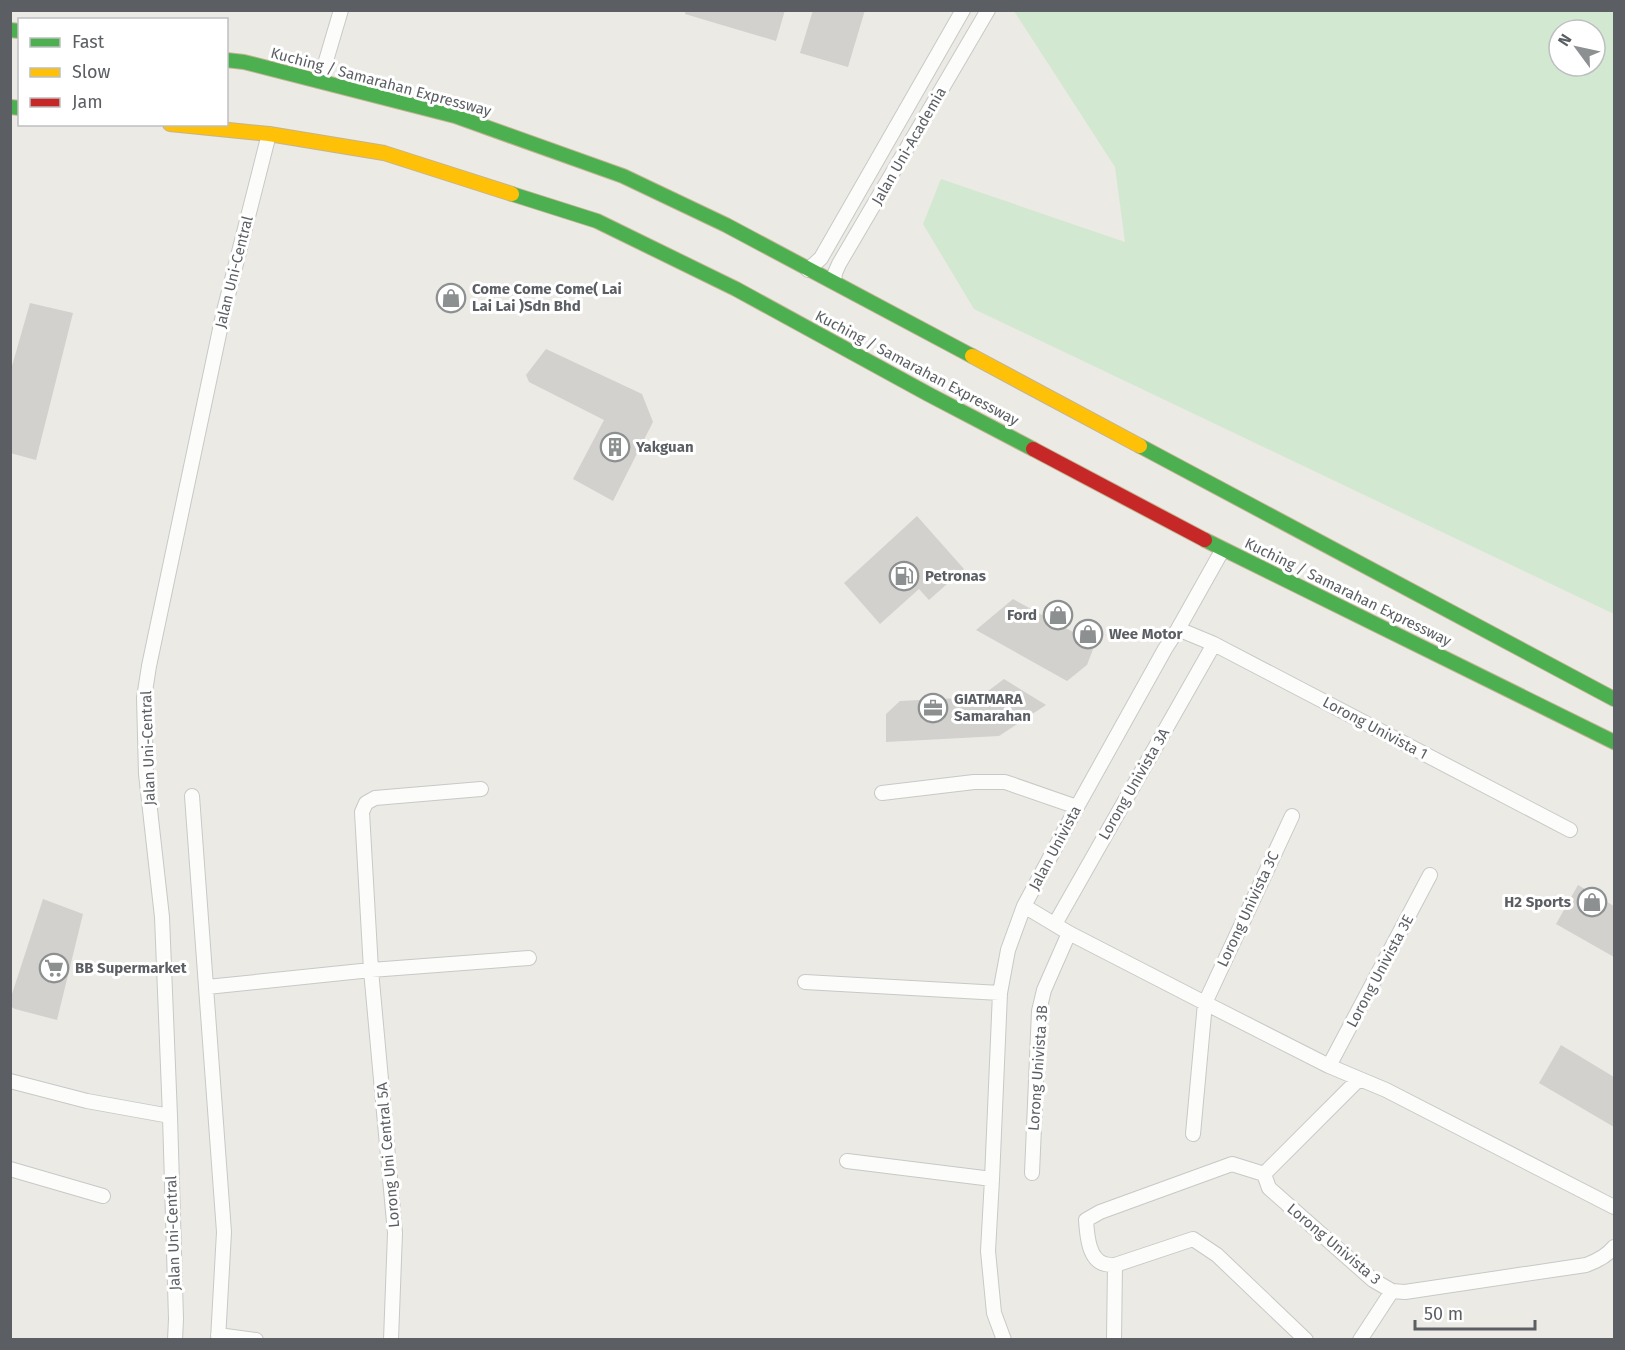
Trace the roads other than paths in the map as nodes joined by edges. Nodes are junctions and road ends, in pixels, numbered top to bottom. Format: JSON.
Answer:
{"nodes":[{"id":1,"x":341,"y":10,"type":"edge"},
{"id":2,"x":963,"y":10,"type":"edge"},
{"id":3,"x":988,"y":10,"type":"edge"},
{"id":4,"x":228,"y":60,"type":"edge"},
{"id":5,"x":320,"y":81,"type":"junction"},
{"id":6,"x":190,"y":126,"type":"edge"},
{"id":7,"x":269,"y":134,"type":"junction"},
{"id":8,"x":808,"y":270,"type":"junction"},
{"id":9,"x":834,"y":282,"type":"junction"},
{"id":10,"x":1223,"y":549,"type":"junction"},
{"id":11,"x":1178,"y":629,"type":"junction"},
{"id":12,"x":1214,"y":644,"type":"junction"},
{"id":13,"x":1614,"y":699,"type":"edge"},
{"id":14,"x":1614,"y":742,"type":"edge"},
{"id":15,"x":481,"y":789,"type":"dead end"},
{"id":16,"x":882,"y":793,"type":"dead end"},
{"id":17,"x":192,"y":796,"type":"dead end"},
{"id":18,"x":1077,"y":807,"type":"junction"},
{"id":19,"x":1292,"y":816,"type":"dead end"},
{"id":20,"x":1570,"y":830,"type":"dead end"},
{"id":21,"x":1430,"y":875,"type":"dead end"},
{"id":22,"x":1024,"y":906,"type":"junction"},
{"id":23,"x":1054,"y":924,"type":"junction"},
{"id":24,"x":1069,"y":933,"type":"junction"},
{"id":25,"x":529,"y":958,"type":"dead end"},
{"id":26,"x":371,"y":970,"type":"junction"},
{"id":27,"x":804,"y":982,"type":"dead end"},
{"id":28,"x":207,"y":987,"type":"junction"},
{"id":29,"x":1000,"y":993,"type":"junction"},
{"id":30,"x":1205,"y":1003,"type":"junction"},
{"id":31,"x":1329,"y":1066,"type":"junction"},
{"id":32,"x":1359,"y":1079,"type":"junction"},
{"id":33,"x":10,"y":1081,"type":"edge"},
{"id":34,"x":170,"y":1116,"type":"junction"},
{"id":35,"x":1193,"y":1134,"type":"dead end"},
{"id":36,"x":847,"y":1161,"type":"dead end"},
{"id":37,"x":10,"y":1169,"type":"edge"},
{"id":38,"x":1032,"y":1173,"type":"dead end"},
{"id":39,"x":1264,"y":1174,"type":"junction"},
{"id":40,"x":992,"y":1179,"type":"junction"},
{"id":41,"x":103,"y":1196,"type":"dead end"},
{"id":42,"x":1614,"y":1207,"type":"edge"},
{"id":43,"x":1611,"y":1256,"type":"edge"},
{"id":44,"x":1115,"y":1265,"type":"junction"},
{"id":45,"x":1392,"y":1291,"type":"junction"},
{"id":46,"x":218,"y":1337,"type":"edge"},
{"id":47,"x":175,"y":1340,"type":"edge"},
{"id":48,"x":256,"y":1340,"type":"edge"},
{"id":49,"x":392,"y":1340,"type":"edge"},
{"id":50,"x":1004,"y":1340,"type":"edge"},
{"id":51,"x":1114,"y":1340,"type":"edge"},
{"id":52,"x":1306,"y":1340,"type":"edge"},
{"id":53,"x":1360,"y":1340,"type":"edge"}],
"edges":[{"from":1,"to":5,"type":"street"},
{"from":2,"to":8,"type":"street","name":"Jalan Uni-Academia"},
{"from":3,"to":9,"type":"street","name":"Jalan Uni-Academia"},
{"from":4,"to":5,"type":"highway","name":"Kuching / Samarahan Expressway"},
{"from":5,"to":8,"type":"highway","name":"Kuching / Samarahan Expressway"},
{"from":6,"to":7,"type":"highway","name":"Kuching / Samarahan Expressway"},
{"from":7,"to":10,"type":"highway","name":"Kuching / Samarahan Expressway"},
{"from":7,"to":34,"type":"street","name":"Jalan Uni-Central"},
{"from":8,"to":9,"type":"highway","name":"Kuching / Samarahan Expressway"},
{"from":9,"to":13,"type":"highway","name":"Kuching / Samarahan Expressway"},
{"from":10,"to":11,"type":"street","name":"Jalan Univista"},
{"from":10,"to":14,"type":"highway","name":"Kuching / Samarahan Expressway"},
{"from":11,"to":12,"type":"street","name":"Lorong Univista 1"},
{"from":11,"to":18,"type":"street","name":"Jalan Univista"},
{"from":12,"to":20,"type":"street","name":"Lorong Univista 1"},
{"from":12,"to":23,"type":"street","name":"Lorong Univista 3A"},
{"from":15,"to":26,"type":"street","name":"Lorong Uni Central 5A"},
{"from":16,"to":18,"type":"street"},
{"from":17,"to":28,"type":"street"},
{"from":18,"to":22,"type":"street","name":"Jalan Univista"},
{"from":19,"to":30,"type":"street","name":"Lorong Univista 3C"},
{"from":21,"to":31,"type":"street","name":"Lorong Univista 3E"},
{"from":22,"to":23,"type":"street"},
{"from":22,"to":29,"type":"street","name":"Jalan Univista"},
{"from":23,"to":24,"type":"street"},
{"from":24,"to":30,"type":"street"},
{"from":24,"to":38,"type":"street","name":"Lorong Univista 3B"},
{"from":25,"to":26,"type":"street"},
{"from":26,"to":28,"type":"street"},
{"from":26,"to":49,"type":"street","name":"Lorong Uni Central 5A"},
{"from":27,"to":29,"type":"street"},
{"from":28,"to":46,"type":"street"},
{"from":29,"to":40,"type":"street","name":"Jalan Univista"},
{"from":30,"to":31,"type":"street"},
{"from":30,"to":35,"type":"street","name":"Lorong Univista 3C"},
{"from":31,"to":32,"type":"street"},
{"from":32,"to":39,"type":"street"},
{"from":32,"to":42,"type":"street"},
{"from":33,"to":34,"type":"street"},
{"from":34,"to":47,"type":"street","name":"Jalan Uni-Central"},
{"from":36,"to":40,"type":"street"},
{"from":37,"to":41,"type":"street"},
{"from":39,"to":44,"type":"street"},
{"from":39,"to":45,"type":"street","name":"Lorong Univista 3"},
{"from":40,"to":50,"type":"street","name":"Jalan Univista"},
{"from":43,"to":45,"type":"street","name":"Lorong Univista 3"},
{"from":44,"to":51,"type":"street"},
{"from":44,"to":52,"type":"street"},
{"from":45,"to":53,"type":"street"},
{"from":46,"to":48,"type":"street"}]}
